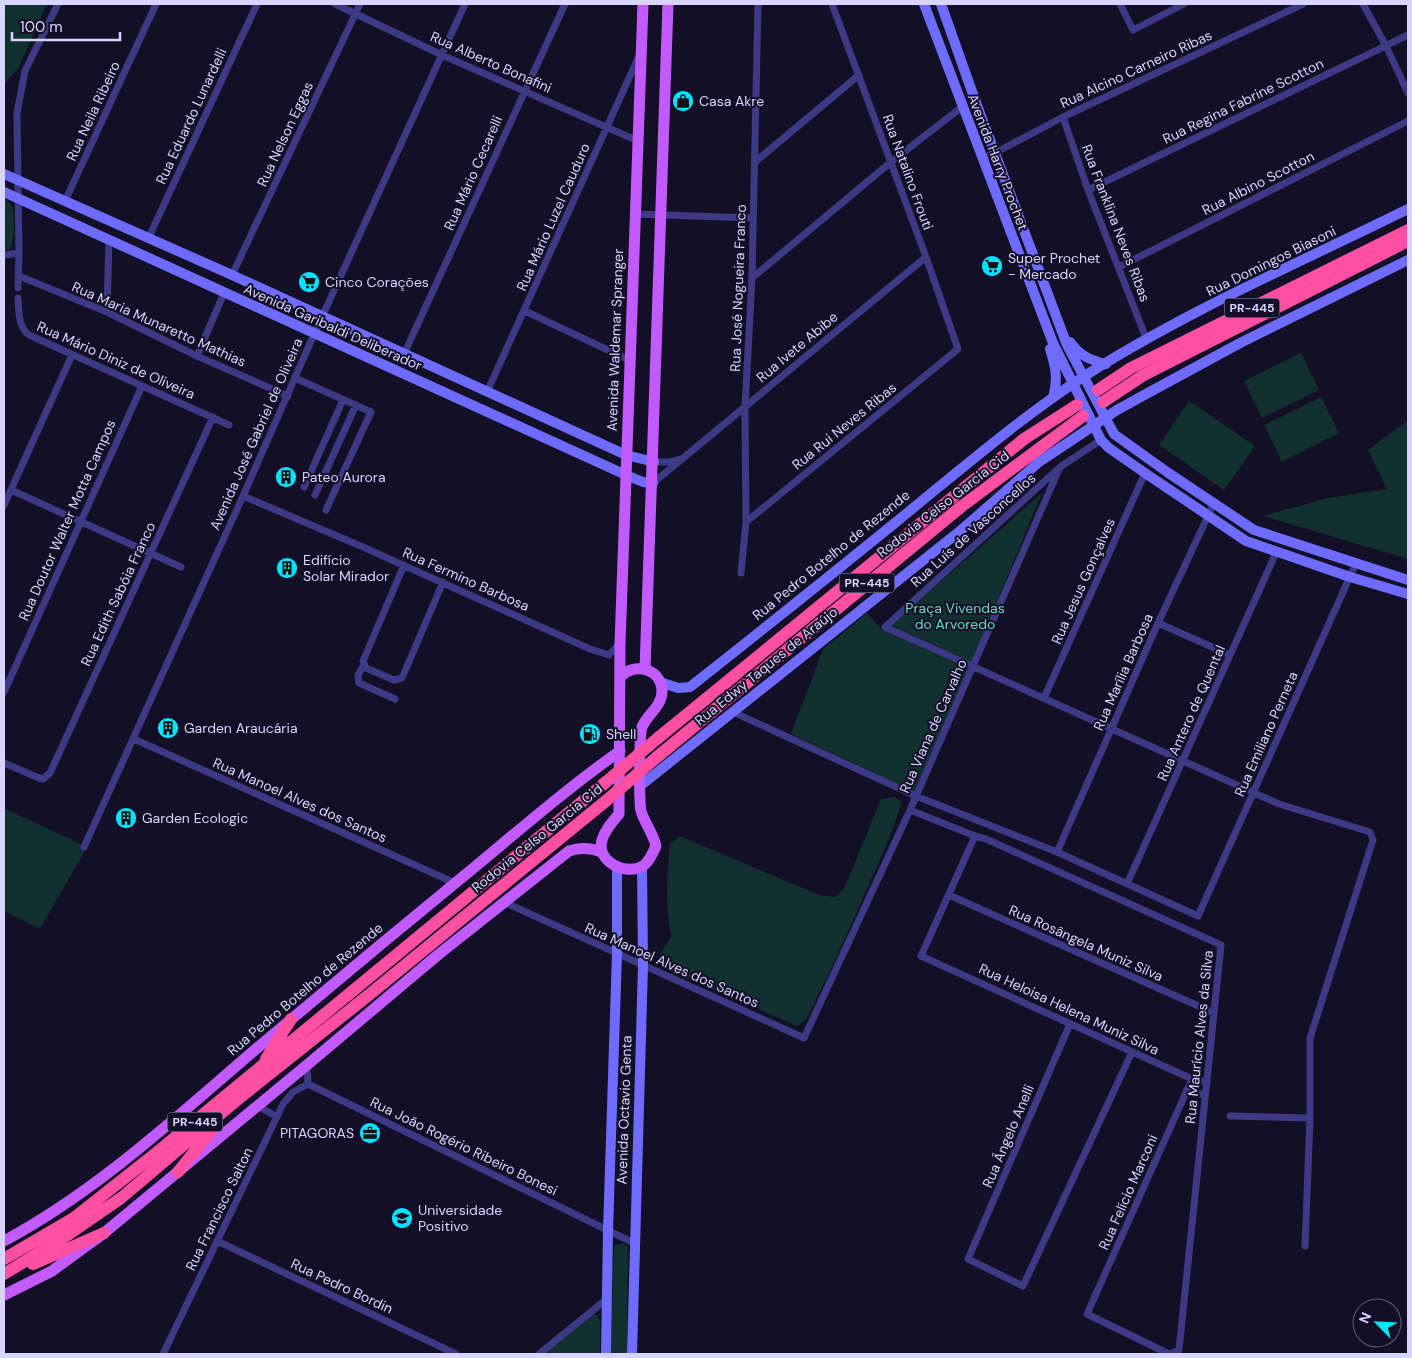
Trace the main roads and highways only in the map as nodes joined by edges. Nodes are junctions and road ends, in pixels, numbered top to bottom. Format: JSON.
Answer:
{"nodes":[{"id":1,"x":643,"y":4,"type":"edge"},
{"id":2,"x":668,"y":4,"type":"edge"},
{"id":3,"x":1408,"y":230,"type":"edge"},
{"id":4,"x":1408,"y":241,"type":"edge"},
{"id":5,"x":646,"y":669,"type":"junction"},
{"id":6,"x":620,"y":677,"type":"junction"},
{"id":7,"x":620,"y":751,"type":"junction"},
{"id":8,"x":602,"y":852,"type":"junction"},
{"id":9,"x":291,"y":1019,"type":"junction"},
{"id":10,"x":260,"y":1069,"type":"junction"},
{"id":11,"x":237,"y":1100,"type":"junction"},
{"id":12,"x":178,"y":1172,"type":"junction"},
{"id":13,"x":104,"y":1233,"type":"junction"},
{"id":14,"x":4,"y":1241,"type":"edge"},
{"id":15,"x":4,"y":1259,"type":"edge"},
{"id":16,"x":4,"y":1276,"type":"edge"},
{"id":17,"x":4,"y":1295,"type":"edge"}],
"edges":[{"from":1,"to":6,"type":"main road","name":"Avenida Waldemar Spranger"},
{"from":2,"to":5,"type":"main road"},
{"from":3,"to":4,"type":"highway","number":"PR-445"},
{"from":5,"to":6,"type":"main road"},
{"from":5,"to":8,"type":"main road"},
{"from":6,"to":7,"type":"main road","name":"Avenida Waldemar Spranger"},
{"from":7,"to":8,"type":"main road","name":"Avenida Waldemar Spranger"},
{"from":7,"to":9,"type":"main road","name":"Rua Pedro Botelho de Rezende"},
{"from":8,"to":12,"type":"main road","number":"PR-445"},
{"from":9,"to":10,"type":"highway"},
{"from":9,"to":14,"type":"main road","name":"Rua Pedro Botelho de Rezende"},
{"from":10,"to":11,"type":"highway","name":"Rodovia Celso Garcia Cid","number":"PR-445","bridge":true},
{"from":10,"to":15,"type":"highway","name":"Rodovia Celso Garcia Cid","number":"PR-445"},
{"from":11,"to":12,"type":"highway"},
{"from":11,"to":16,"type":"highway","name":"Rodovia Celso Garcia Cid","number":"PR-445"},
{"from":12,"to":13,"type":"main road","number":"PR-445"},
{"from":13,"to":16,"type":"highway"},
{"from":13,"to":17,"type":"main road"}]}
